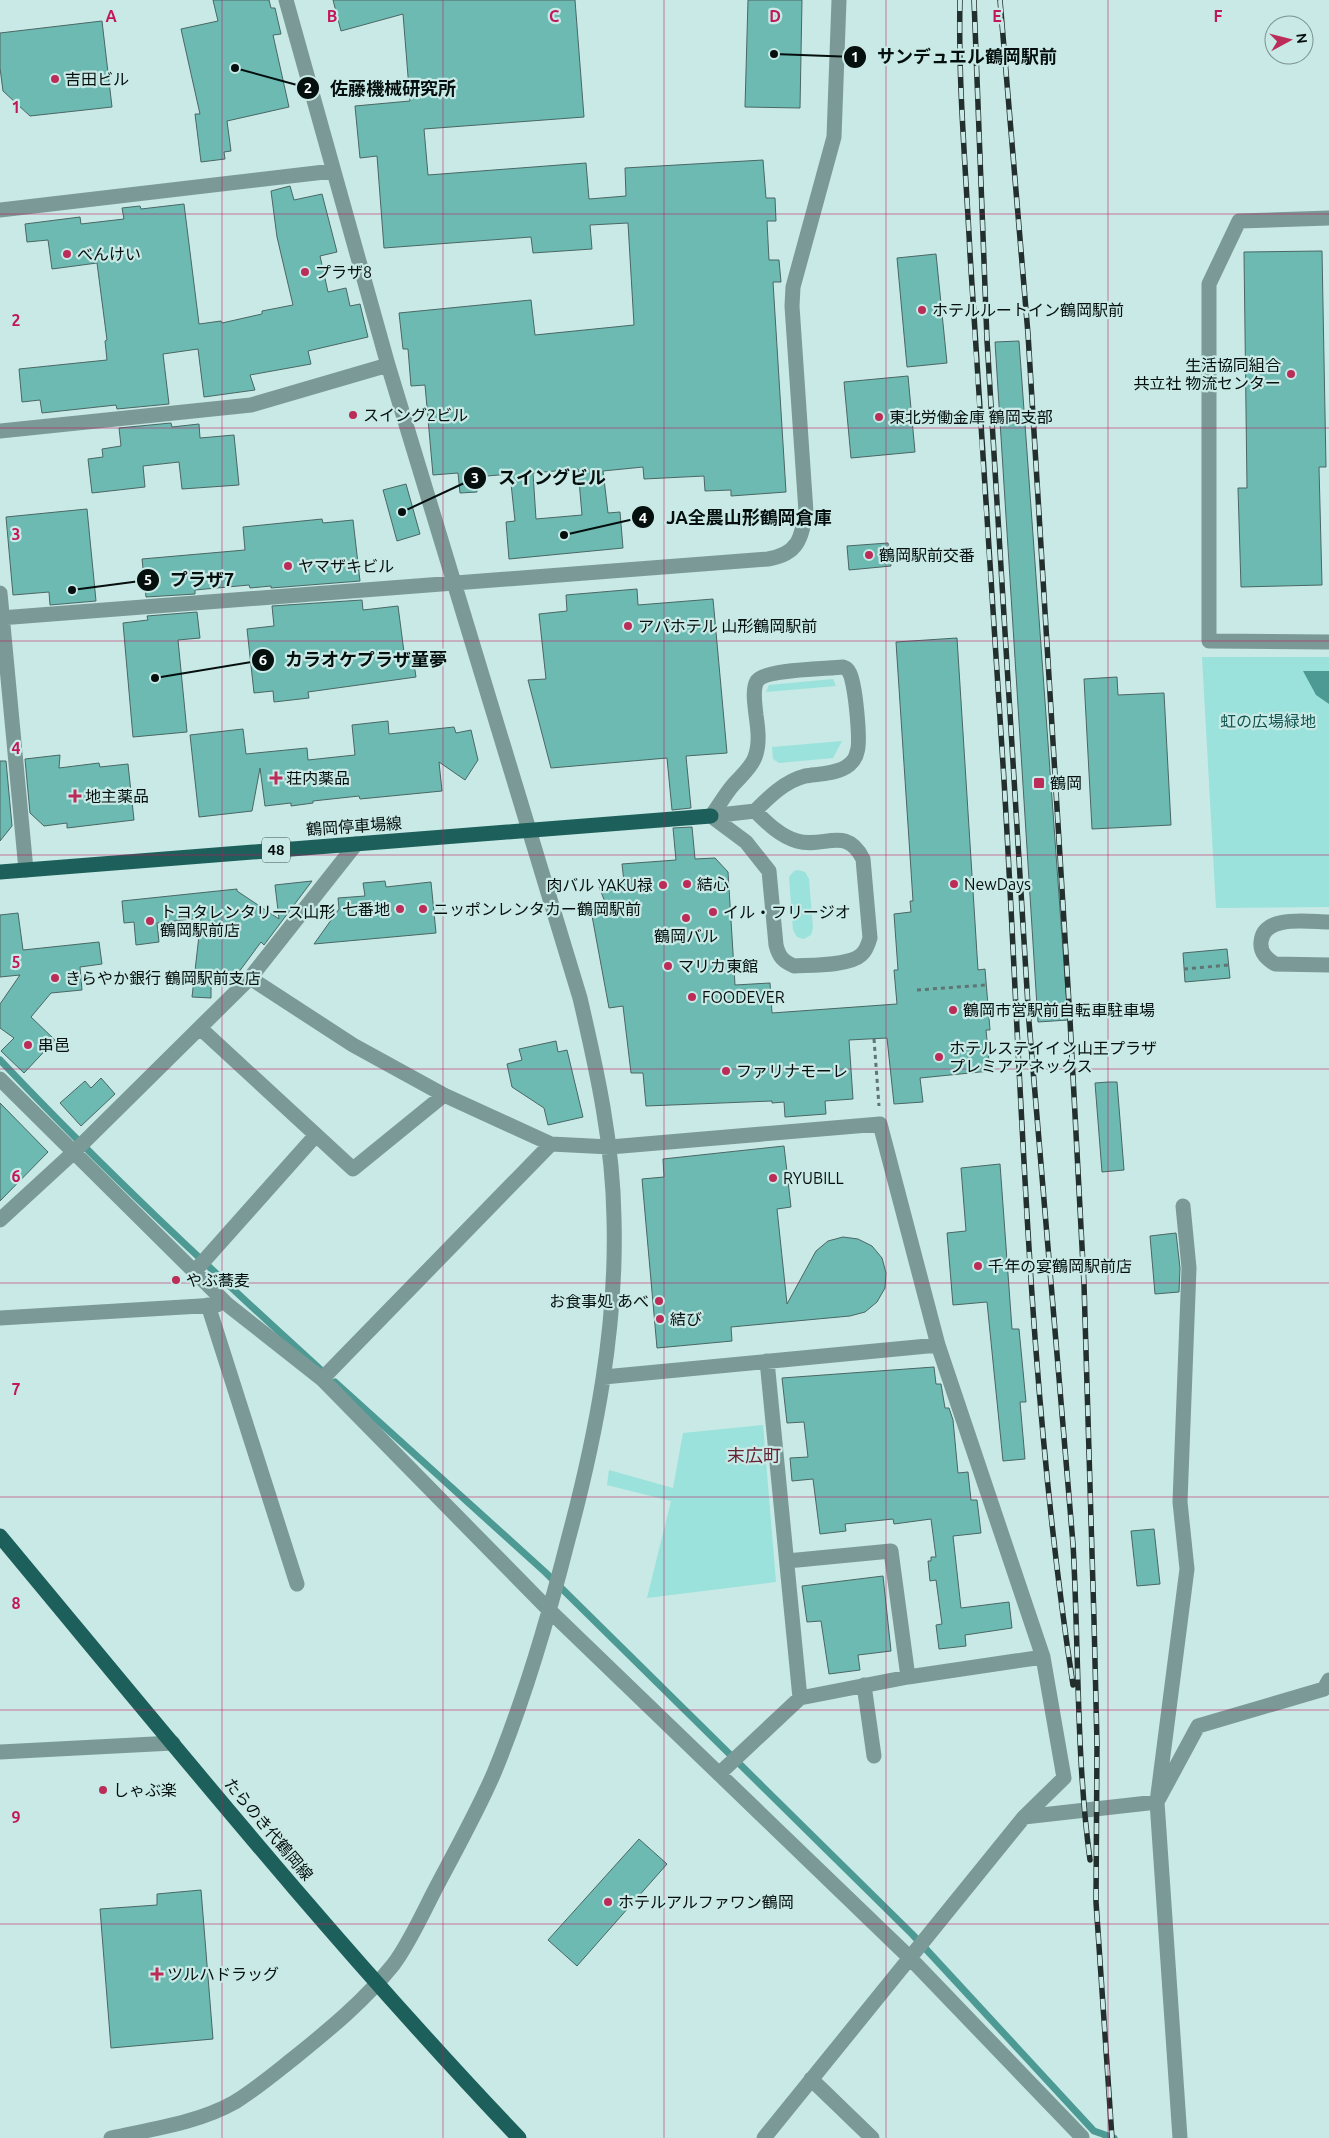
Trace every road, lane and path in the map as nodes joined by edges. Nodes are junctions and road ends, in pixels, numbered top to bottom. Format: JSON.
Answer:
{"nodes":[{"id":1,"x":286,"y":0,"type":"edge"},
{"id":2,"x":840,"y":0,"type":"edge"},
{"id":3,"x":332,"y":171,"type":"junction"},
{"id":4,"x":0,"y":210,"type":"edge"},
{"id":5,"x":1329,"y":218,"type":"edge"},
{"id":6,"x":388,"y":365,"type":"junction"},
{"id":7,"x":0,"y":431,"type":"edge"},
{"id":8,"x":453,"y":583,"type":"junction"},
{"id":9,"x":0,"y":593,"type":"edge"},
{"id":10,"x":1,"y":618,"type":"edge"},
{"id":11,"x":1329,"y":642,"type":"edge"},
{"id":12,"x":755,"y":811,"type":"junction"},
{"id":13,"x":711,"y":816,"type":"junction"},
{"id":14,"x":527,"y":830,"type":"junction"},
{"id":15,"x":356,"y":844,"type":"junction"},
{"id":16,"x":26,"y":870,"type":"junction"},
{"id":17,"x":0,"y":872,"type":"edge"},
{"id":18,"x":1329,"y":922,"type":"edge"},
{"id":19,"x":1229,"y":965,"type":"dead end"},
{"id":20,"x":1329,"y":965,"type":"edge"},
{"id":21,"x":1184,"y":969,"type":"dead end"},
{"id":22,"x":250,"y":978,"type":"junction"},
{"id":23,"x":986,"y":985,"type":"dead end"},
{"id":24,"x":917,"y":990,"type":"dead end"},
{"id":25,"x":200,"y":1028,"type":"junction"},
{"id":26,"x":874,"y":1039,"type":"dead end"},
{"id":27,"x":0,"y":1079,"type":"edge"},
{"id":28,"x":444,"y":1096,"type":"junction"},
{"id":29,"x":880,"y":1124,"type":"junction"},
{"id":30,"x":316,"y":1135,"type":"junction"},
{"id":31,"x":550,"y":1144,"type":"junction"},
{"id":32,"x":610,"y":1147,"type":"junction"},
{"id":33,"x":74,"y":1152,"type":"junction"},
{"id":34,"x":1182,"y":1206,"type":"dead end"},
{"id":35,"x":0,"y":1220,"type":"edge"},
{"id":36,"x":194,"y":1272,"type":"junction"},
{"id":37,"x":228,"y":1305,"type":"junction"},
{"id":38,"x":208,"y":1306,"type":"junction"},
{"id":39,"x":0,"y":1318,"type":"edge"},
{"id":40,"x":938,"y":1345,"type":"junction"},
{"id":41,"x":767,"y":1361,"type":"junction"},
{"id":42,"x":604,"y":1377,"type":"junction"},
{"id":43,"x":322,"y":1379,"type":"junction"},
{"id":44,"x":0,"y":1536,"type":"edge"},
{"id":45,"x":787,"y":1561,"type":"junction"},
{"id":46,"x":297,"y":1584,"type":"dead end"},
{"id":47,"x":550,"y":1611,"type":"junction"},
{"id":48,"x":1043,"y":1657,"type":"junction"},
{"id":49,"x":908,"y":1677,"type":"junction"},
{"id":50,"x":1329,"y":1680,"type":"edge"},
{"id":51,"x":864,"y":1685,"type":"junction"},
{"id":52,"x":800,"y":1698,"type":"junction"},
{"id":53,"x":172,"y":1743,"type":"junction"},
{"id":54,"x":0,"y":1752,"type":"edge"},
{"id":55,"x":874,"y":1756,"type":"dead end"},
{"id":56,"x":719,"y":1774,"type":"junction"},
{"id":57,"x":1157,"y":1802,"type":"junction"},
{"id":58,"x":1024,"y":1816,"type":"junction"},
{"id":59,"x":910,"y":1957,"type":"junction"},
{"id":60,"x":377,"y":1984,"type":"junction"},
{"id":61,"x":811,"y":2079,"type":"junction"},
{"id":62,"x":767,"y":2137,"type":"edge"},
{"id":63,"x":1082,"y":2137,"type":"edge"},
{"id":64,"x":111,"y":2138,"type":"edge"},
{"id":65,"x":519,"y":2138,"type":"edge"},
{"id":66,"x":872,"y":2138,"type":"edge"},
{"id":67,"x":1180,"y":2138,"type":"edge"}],
"edges":[{"from":1,"to":3,"type":"street"},
{"from":2,"to":8,"type":"street"},
{"from":3,"to":4,"type":"street"},
{"from":3,"to":6,"type":"street"},
{"from":5,"to":11,"type":"street"},
{"from":6,"to":7,"type":"street"},
{"from":6,"to":8,"type":"street"},
{"from":8,"to":10,"type":"street"},
{"from":8,"to":14,"type":"street"},
{"from":9,"to":10,"type":"street"},
{"from":10,"to":16,"type":"street"},
{"from":12,"to":13,"type":"street"},
{"from":12,"to":13,"type":"street"},
{"from":12,"to":13,"type":"street"},
{"from":13,"to":14,"type":"main road","name":"鶴岡停車場線","number":"48"},
{"from":14,"to":15,"type":"main road","name":"鶴岡停車場線","number":"48"},
{"from":14,"to":32,"type":"street"},
{"from":15,"to":16,"type":"main road","name":"鶴岡停車場線","number":"48"},
{"from":15,"to":22,"type":"street"},
{"from":16,"to":17,"type":"main road","name":"鶴岡停車場線","number":"48"},
{"from":18,"to":20,"type":"street"},
{"from":19,"to":21,"type":"path"},
{"from":22,"to":25,"type":"street"},
{"from":22,"to":28,"type":"street"},
{"from":23,"to":24,"type":"path"},
{"from":25,"to":30,"type":"street"},
{"from":25,"to":33,"type":"street"},
{"from":26,"to":29,"type":"path"},
{"from":27,"to":33,"type":"street"},
{"from":28,"to":30,"type":"street"},
{"from":28,"to":31,"type":"street"},
{"from":29,"to":32,"type":"street"},
{"from":29,"to":40,"type":"street"},
{"from":30,"to":36,"type":"street"},
{"from":31,"to":32,"type":"street"},
{"from":31,"to":43,"type":"street"},
{"from":32,"to":42,"type":"street"},
{"from":33,"to":35,"type":"street"},
{"from":33,"to":36,"type":"street"},
{"from":34,"to":57,"type":"street"},
{"from":36,"to":37,"type":"street"},
{"from":37,"to":38,"type":"street"},
{"from":37,"to":43,"type":"street"},
{"from":38,"to":39,"type":"street"},
{"from":38,"to":46,"type":"street"},
{"from":40,"to":41,"type":"street"},
{"from":40,"to":48,"type":"street"},
{"from":41,"to":42,"type":"street"},
{"from":41,"to":45,"type":"street"},
{"from":42,"to":47,"type":"street"},
{"from":43,"to":47,"type":"street"},
{"from":44,"to":53,"type":"main road","name":"たらのき代鶴岡線"},
{"from":45,"to":49,"type":"street"},
{"from":45,"to":52,"type":"street"},
{"from":47,"to":56,"type":"street"},
{"from":47,"to":60,"type":"street"},
{"from":48,"to":49,"type":"street"},
{"from":48,"to":58,"type":"street"},
{"from":49,"to":51,"type":"street"},
{"from":50,"to":57,"type":"street"},
{"from":51,"to":52,"type":"street"},
{"from":51,"to":55,"type":"street"},
{"from":52,"to":56,"type":"street"},
{"from":53,"to":54,"type":"street"},
{"from":53,"to":60,"type":"main road","name":"たらのき代鶴岡線"},
{"from":56,"to":59,"type":"street"},
{"from":57,"to":58,"type":"street"},
{"from":57,"to":67,"type":"street"},
{"from":58,"to":59,"type":"street"},
{"from":59,"to":61,"type":"street"},
{"from":59,"to":63,"type":"street"},
{"from":60,"to":64,"type":"street"},
{"from":60,"to":65,"type":"main road","name":"たらのき代鶴岡線"},
{"from":61,"to":62,"type":"street"},
{"from":61,"to":66,"type":"street"}]}
